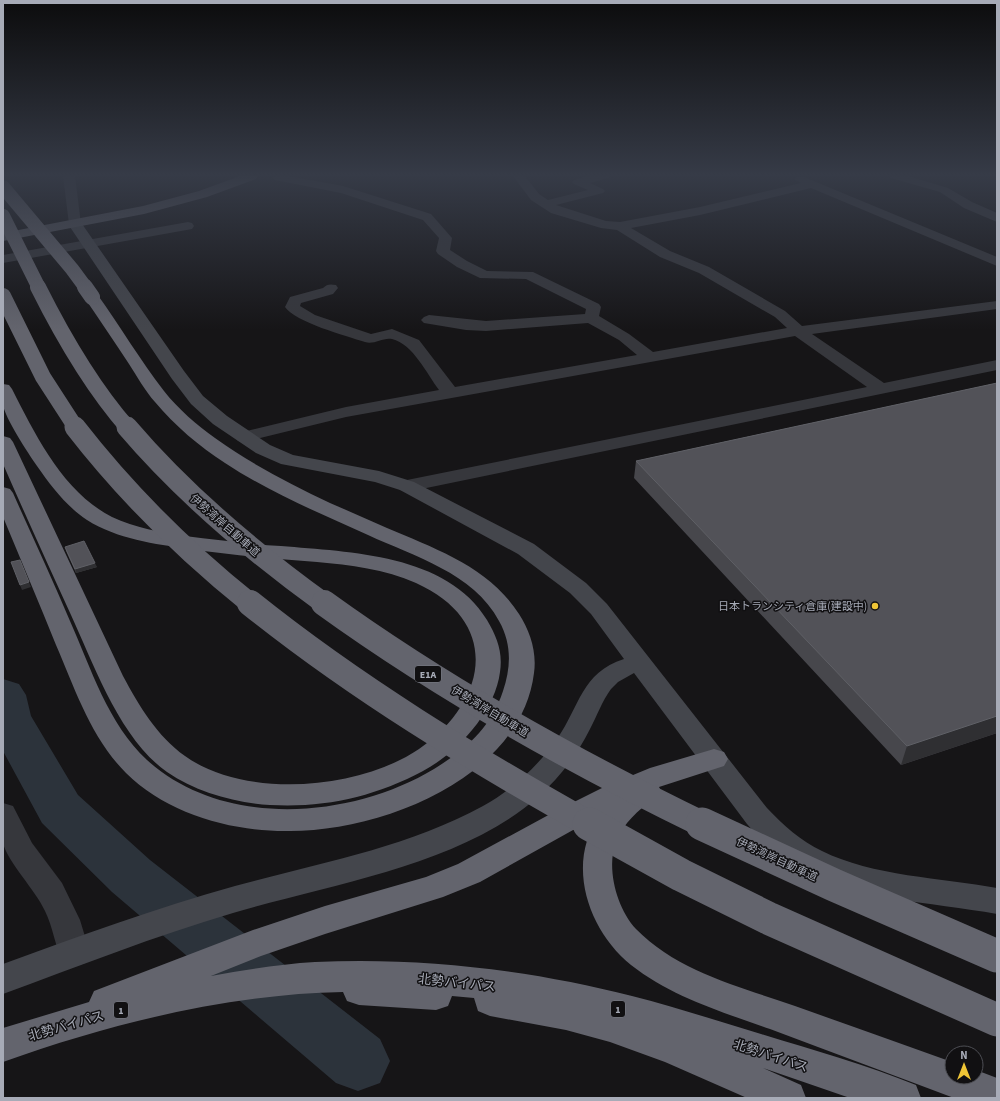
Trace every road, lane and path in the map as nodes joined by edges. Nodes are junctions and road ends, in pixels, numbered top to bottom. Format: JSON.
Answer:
{"nodes":[{"id":1,"x":9,"y":227,"type":"edge"},
{"id":2,"x":37,"y":227,"type":"edge"},
{"id":3,"x":55,"y":227,"type":"edge"},
{"id":4,"x":77,"y":227,"type":"edge"},
{"id":5,"x":181,"y":227,"type":"edge"},
{"id":6,"x":436,"y":227,"type":"edge"},
{"id":7,"x":622,"y":227,"type":"edge"},
{"id":8,"x":920,"y":227,"type":"edge"},
{"id":9,"x":3,"y":236,"type":"edge"},
{"id":10,"x":90,"y":245,"type":"junction"},
{"id":11,"x":993,"y":257,"type":"edge"},
{"id":12,"x":3,"y":259,"type":"edge"},
{"id":13,"x":331,"y":288,"type":"dead end"},
{"id":14,"x":3,"y":296,"type":"edge"},
{"id":15,"x":997,"y":305,"type":"edge"},
{"id":16,"x":590,"y":318,"type":"junction"},
{"id":17,"x":429,"y":320,"type":"dead end"},
{"id":18,"x":798,"y":331,"type":"junction"},
{"id":19,"x":651,"y":358,"type":"junction"},
{"id":20,"x":997,"y":365,"type":"edge"},
{"id":21,"x":3,"y":389,"type":"edge"},
{"id":22,"x":881,"y":389,"type":"junction"},
{"id":23,"x":450,"y":393,"type":"junction"},
{"id":24,"x":244,"y":437,"type":"junction"},
{"id":25,"x":3,"y":442,"type":"edge"},
{"id":26,"x":406,"y":486,"type":"junction"},
{"id":27,"x":3,"y":493,"type":"edge"},
{"id":28,"x":639,"y":662,"type":"junction"},
{"id":29,"x":714,"y":759,"type":"junction"},
{"id":30,"x":3,"y":814,"type":"edge"},
{"id":31,"x":997,"y":901,"type":"edge"},
{"id":32,"x":74,"y":953,"type":"junction"},
{"id":33,"x":997,"y":956,"type":"edge"},
{"id":34,"x":3,"y":979,"type":"edge"},
{"id":35,"x":335,"y":983,"type":"junction"},
{"id":36,"x":997,"y":1020,"type":"edge"},
{"id":37,"x":13,"y":1041,"type":"edge"},
{"id":38,"x":997,"y":1096,"type":"edge"},
{"id":39,"x":788,"y":1098,"type":"edge"},
{"id":40,"x":903,"y":1098,"type":"edge"}],
"edges":[{"from":1,"to":33,"type":"highway","name":"伊勢湾岸自動車道","number":"E1A","bridge":true},
{"from":2,"to":27,"type":"highway","bridge":true},
{"from":3,"to":9,"type":"main road"},
{"from":4,"to":10,"type":"street"},
{"from":5,"to":10,"type":"street"},
{"from":6,"to":16,"type":"street"},
{"from":7,"to":18,"type":"street"},
{"from":8,"to":11,"type":"street"},
{"from":10,"to":12,"type":"street"},
{"from":10,"to":24,"type":"street"},
{"from":13,"to":23,"type":"street"},
{"from":14,"to":36,"type":"highway","bridge":true},
{"from":15,"to":18,"type":"street"},
{"from":16,"to":17,"type":"street"},
{"from":16,"to":19,"type":"street"},
{"from":18,"to":19,"type":"street"},
{"from":18,"to":22,"type":"street"},
{"from":19,"to":23,"type":"street"},
{"from":20,"to":22,"type":"street"},
{"from":21,"to":25,"type":"highway"},
{"from":22,"to":26,"type":"street"},
{"from":23,"to":24,"type":"street"},
{"from":24,"to":26,"type":"street"},
{"from":26,"to":28,"type":"street"},
{"from":28,"to":29,"type":"street"},
{"from":28,"to":32,"type":"street"},
{"from":29,"to":31,"type":"street"},
{"from":29,"to":37,"type":"highway","number":"1"},
{"from":29,"to":38,"type":"highway"},
{"from":30,"to":32,"type":"street"},
{"from":32,"to":34,"type":"street"},
{"from":35,"to":37,"type":"highway","name":"北勢バイパス","number":"1"},
{"from":35,"to":39,"type":"highway"},
{"from":35,"to":40,"type":"highway","name":"北勢バイパス","number":"1"}]}
